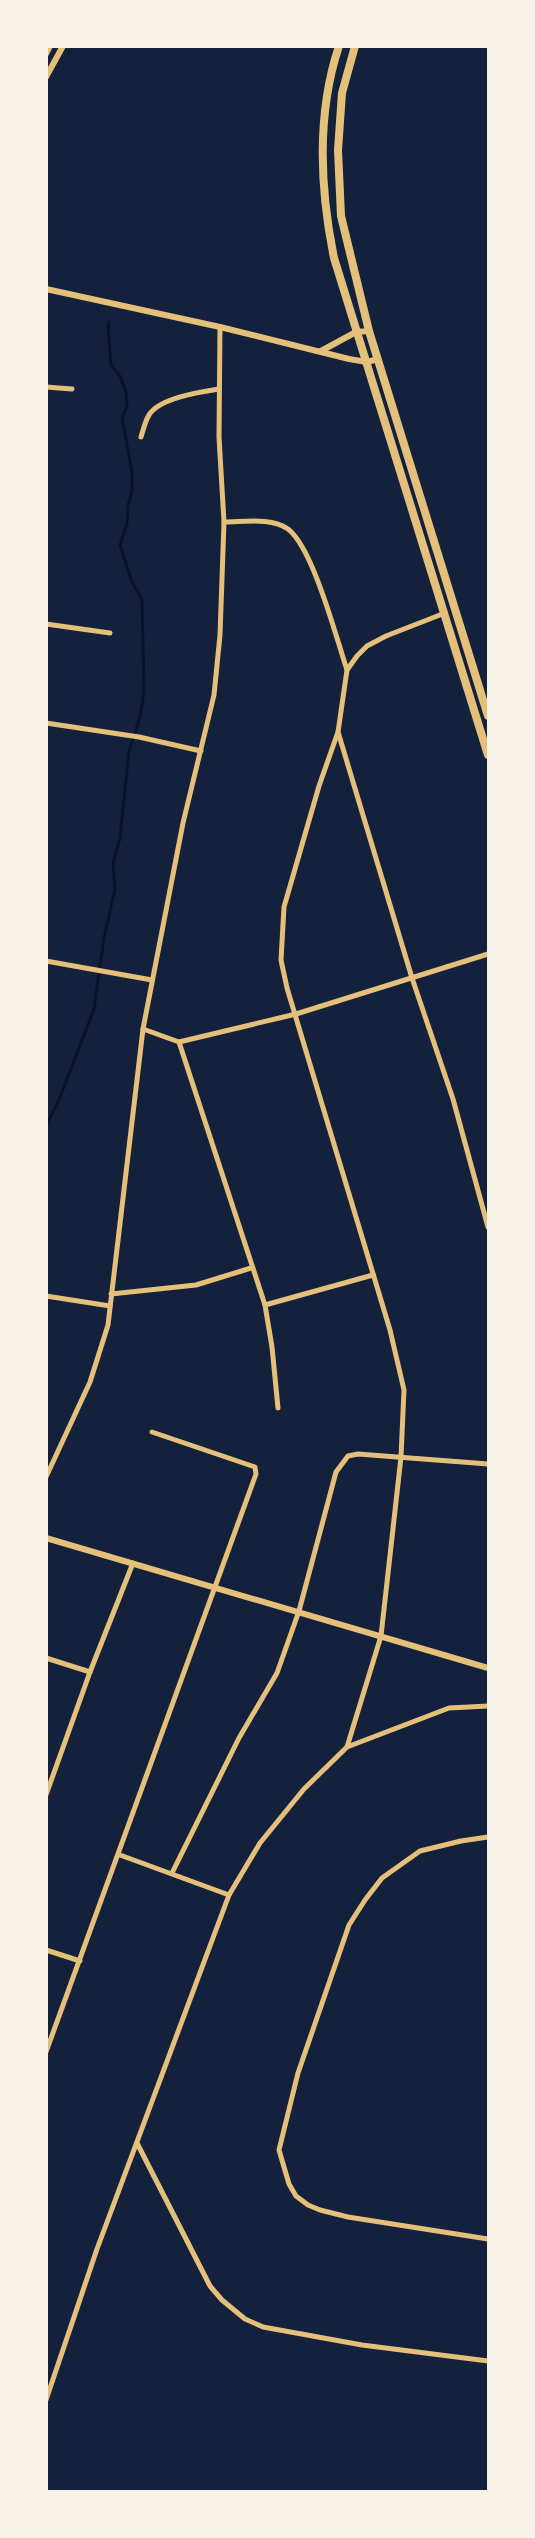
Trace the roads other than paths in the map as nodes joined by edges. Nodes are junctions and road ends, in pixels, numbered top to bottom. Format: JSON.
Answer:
{"nodes":[{"id":1,"x":50,"y":46,"type":"edge"},
{"id":2,"x":63,"y":46,"type":"edge"},
{"id":3,"x":339,"y":46,"type":"edge"},
{"id":4,"x":355,"y":46,"type":"edge"},
{"id":5,"x":46,"y":54,"type":"edge"},
{"id":6,"x":46,"y":77,"type":"edge"},
{"id":7,"x":46,"y":289,"type":"edge"},
{"id":8,"x":220,"y":327,"type":"junction"},
{"id":9,"x":369,"y":331,"type":"junction"},
{"id":10,"x":356,"y":332,"type":"junction"},
{"id":11,"x":321,"y":351,"type":"junction"},
{"id":12,"x":378,"y":359,"type":"junction"},
{"id":13,"x":367,"y":362,"type":"junction"},
{"id":14,"x":46,"y":387,"type":"edge"},
{"id":15,"x":72,"y":389,"type":"dead end"},
{"id":16,"x":219,"y":389,"type":"junction"},
{"id":17,"x":141,"y":437,"type":"dead end"},
{"id":18,"x":224,"y":522,"type":"junction"},
{"id":19,"x":456,"y":610,"type":"junction"},
{"id":20,"x":445,"y":613,"type":"junction"},
{"id":21,"x":46,"y":624,"type":"edge"},
{"id":22,"x":110,"y":633,"type":"dead end"},
{"id":23,"x":347,"y":670,"type":"junction"},
{"id":24,"x":489,"y":716,"type":"edge"},
{"id":25,"x":46,"y":723,"type":"edge"},
{"id":26,"x":338,"y":732,"type":"junction"},
{"id":27,"x":201,"y":751,"type":"junction"},
{"id":28,"x":489,"y":755,"type":"edge"},
{"id":29,"x":489,"y":954,"type":"edge"},
{"id":30,"x":46,"y":961,"type":"edge"},
{"id":31,"x":412,"y":978,"type":"junction"},
{"id":32,"x":152,"y":980,"type":"junction"},
{"id":33,"x":296,"y":1014,"type":"junction"},
{"id":34,"x":143,"y":1029,"type":"junction"},
{"id":35,"x":179,"y":1042,"type":"junction"},
{"id":36,"x":489,"y":1227,"type":"edge"},
{"id":37,"x":251,"y":1268,"type":"junction"},
{"id":38,"x":373,"y":1275,"type":"junction"},
{"id":39,"x":111,"y":1294,"type":"junction"},
{"id":40,"x":46,"y":1296,"type":"edge"},
{"id":41,"x":265,"y":1305,"type":"junction"},
{"id":42,"x":110,"y":1306,"type":"junction"},
{"id":43,"x":278,"y":1408,"type":"dead end"},
{"id":44,"x":152,"y":1432,"type":"dead end"},
{"id":45,"x":401,"y":1457,"type":"junction"},
{"id":46,"x":489,"y":1464,"type":"edge"},
{"id":47,"x":46,"y":1477,"type":"edge"},
{"id":48,"x":46,"y":1538,"type":"edge"},
{"id":49,"x":134,"y":1563,"type":"junction"},
{"id":50,"x":217,"y":1588,"type":"junction"},
{"id":51,"x":299,"y":1611,"type":"junction"},
{"id":52,"x":381,"y":1636,"type":"junction"},
{"id":53,"x":46,"y":1658,"type":"edge"},
{"id":54,"x":489,"y":1668,"type":"edge"},
{"id":55,"x":90,"y":1672,"type":"junction"},
{"id":56,"x":489,"y":1706,"type":"edge"},
{"id":57,"x":347,"y":1747,"type":"junction"},
{"id":58,"x":46,"y":1795,"type":"edge"},
{"id":59,"x":489,"y":1837,"type":"edge"},
{"id":60,"x":120,"y":1855,"type":"junction"},
{"id":61,"x":172,"y":1873,"type":"junction"},
{"id":62,"x":229,"y":1895,"type":"junction"},
{"id":63,"x":46,"y":1950,"type":"edge"},
{"id":64,"x":80,"y":1961,"type":"junction"},
{"id":65,"x":46,"y":2052,"type":"edge"},
{"id":66,"x":137,"y":2144,"type":"junction"},
{"id":67,"x":489,"y":2239,"type":"edge"},
{"id":68,"x":489,"y":2361,"type":"edge"},
{"id":69,"x":46,"y":2400,"type":"edge"}],
"edges":[{"from":1,"to":5,"type":"street"},
{"from":2,"to":6,"type":"street"},
{"from":3,"to":10,"type":"highway"},
{"from":4,"to":9,"type":"highway"},
{"from":7,"to":8,"type":"street"},
{"from":8,"to":11,"type":"street"},
{"from":8,"to":16,"type":"street"},
{"from":9,"to":10,"type":"street"},
{"from":9,"to":12,"type":"highway"},
{"from":10,"to":11,"type":"street"},
{"from":10,"to":13,"type":"highway"},
{"from":11,"to":13,"type":"street"},
{"from":12,"to":13,"type":"street"},
{"from":12,"to":19,"type":"highway"},
{"from":13,"to":20,"type":"highway"},
{"from":14,"to":15,"type":"street"},
{"from":16,"to":17,"type":"street"},
{"from":16,"to":18,"type":"street"},
{"from":18,"to":23,"type":"street"},
{"from":18,"to":27,"type":"street"},
{"from":19,"to":20,"type":"highway"},
{"from":19,"to":24,"type":"highway"},
{"from":20,"to":23,"type":"street"},
{"from":20,"to":28,"type":"highway"},
{"from":21,"to":22,"type":"street"},
{"from":23,"to":26,"type":"street"},
{"from":25,"to":27,"type":"street"},
{"from":26,"to":31,"type":"street"},
{"from":26,"to":33,"type":"street"},
{"from":27,"to":32,"type":"street"},
{"from":29,"to":31,"type":"street"},
{"from":30,"to":32,"type":"street"},
{"from":31,"to":33,"type":"street"},
{"from":31,"to":36,"type":"street"},
{"from":32,"to":34,"type":"street"},
{"from":33,"to":35,"type":"street"},
{"from":33,"to":38,"type":"street"},
{"from":34,"to":35,"type":"street"},
{"from":34,"to":39,"type":"street"},
{"from":35,"to":37,"type":"street"},
{"from":37,"to":39,"type":"street"},
{"from":37,"to":41,"type":"street"},
{"from":38,"to":41,"type":"street"},
{"from":38,"to":45,"type":"street"},
{"from":39,"to":42,"type":"street"},
{"from":40,"to":42,"type":"street"},
{"from":41,"to":43,"type":"street"},
{"from":42,"to":47,"type":"street"},
{"from":44,"to":50,"type":"street"},
{"from":45,"to":46,"type":"street"},
{"from":45,"to":51,"type":"street"},
{"from":45,"to":52,"type":"street"},
{"from":48,"to":49,"type":"street"},
{"from":49,"to":50,"type":"street"},
{"from":49,"to":55,"type":"street"},
{"from":50,"to":51,"type":"street"},
{"from":50,"to":60,"type":"street"},
{"from":51,"to":52,"type":"street"},
{"from":51,"to":61,"type":"street"},
{"from":52,"to":54,"type":"street"},
{"from":52,"to":57,"type":"street"},
{"from":53,"to":55,"type":"street"},
{"from":55,"to":58,"type":"street"},
{"from":56,"to":57,"type":"street"},
{"from":57,"to":62,"type":"street"},
{"from":59,"to":67,"type":"street"},
{"from":60,"to":61,"type":"street"},
{"from":60,"to":64,"type":"street"},
{"from":61,"to":62,"type":"street"},
{"from":62,"to":66,"type":"street"},
{"from":63,"to":64,"type":"street"},
{"from":64,"to":65,"type":"street"},
{"from":66,"to":68,"type":"street"},
{"from":66,"to":69,"type":"street"}]}
